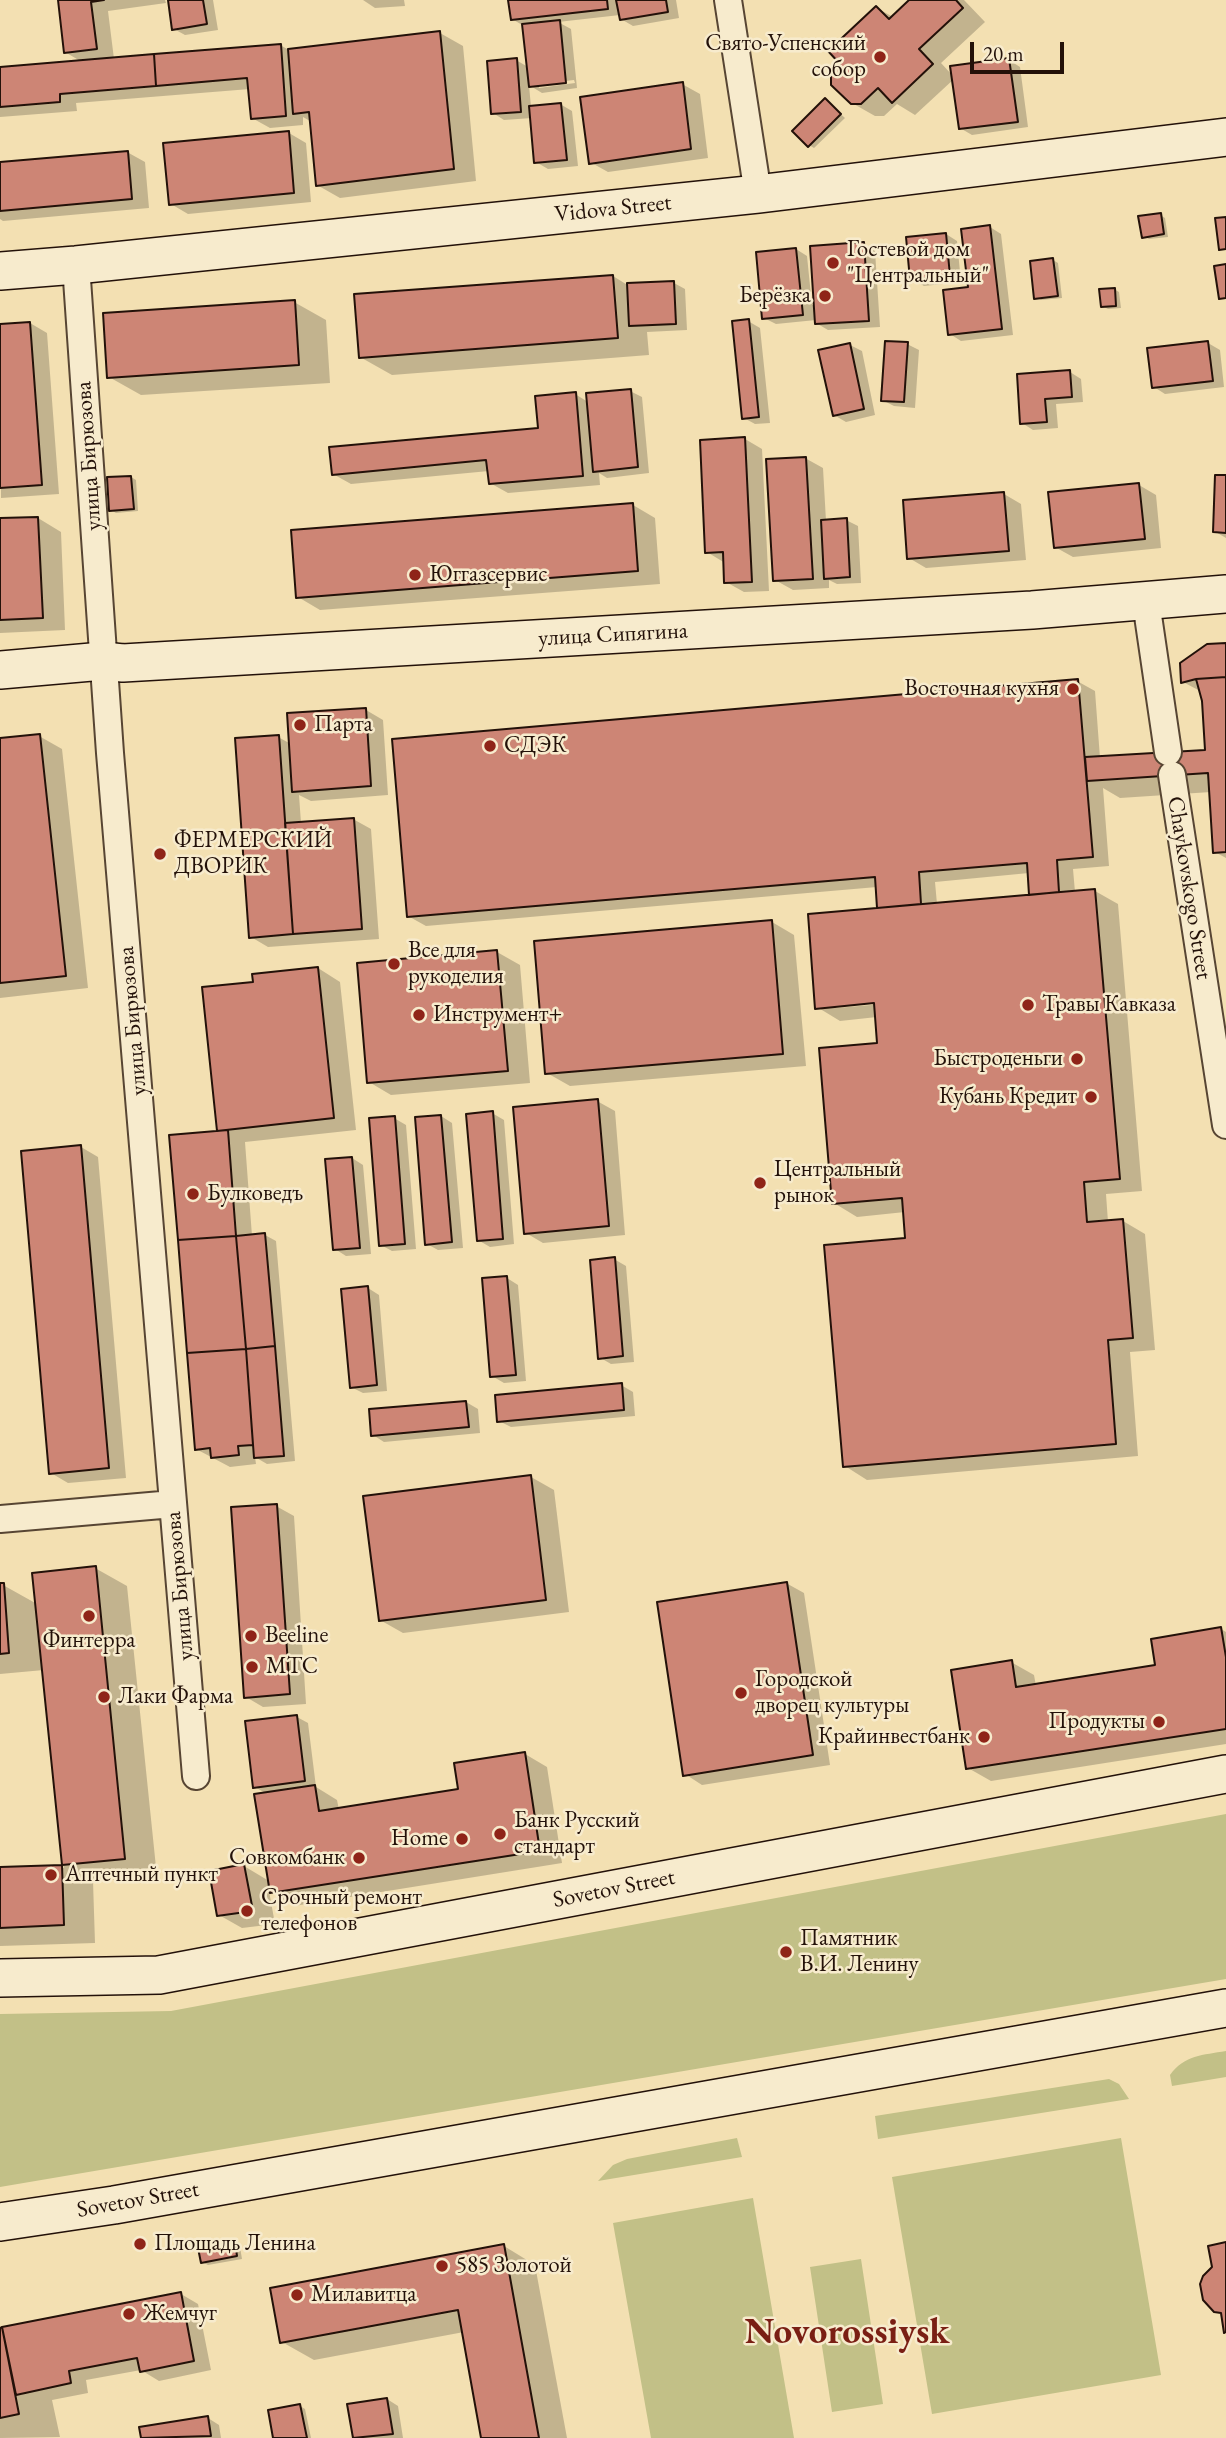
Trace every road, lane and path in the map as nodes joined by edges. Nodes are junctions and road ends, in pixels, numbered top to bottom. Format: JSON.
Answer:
{"nodes":[{"id":1,"x":728,"y":0,"type":"edge"},
{"id":2,"x":1226,"y":137,"type":"edge"},
{"id":3,"x":758,"y":194,"type":"junction"},
{"id":4,"x":76,"y":265,"type":"junction"},
{"id":5,"x":0,"y":271,"type":"edge"},
{"id":6,"x":1226,"y":594,"type":"edge"},
{"id":7,"x":1146,"y":602,"type":"junction"},
{"id":8,"x":103,"y":661,"type":"junction"},
{"id":9,"x":0,"y":670,"type":"edge"},
{"id":10,"x":1226,"y":1125,"type":"edge"},
{"id":11,"x":173,"y":1504,"type":"junction"},
{"id":12,"x":0,"y":1519,"type":"edge"},
{"id":13,"x":1226,"y":1774,"type":"edge"},
{"id":14,"x":195,"y":1776,"type":"dead end"},
{"id":15,"x":0,"y":1978,"type":"edge"},
{"id":16,"x":1226,"y":2008,"type":"edge"},
{"id":17,"x":0,"y":2222,"type":"edge"}],
"edges":[{"from":1,"to":3,"type":"street"},
{"from":2,"to":3,"type":"street","name":"Vidova Street"},
{"from":3,"to":4,"type":"street","name":"Vidova Street"},
{"from":4,"to":5,"type":"street","name":"Vidova Street"},
{"from":4,"to":8,"type":"street","name":"улица Бирюзова"},
{"from":6,"to":7,"type":"street","name":"улица Сипягина"},
{"from":7,"to":8,"type":"street","name":"улица Сипягина"},
{"from":7,"to":10,"type":"street","name":"Chaykovskogo Street"},
{"from":8,"to":9,"type":"street","name":"улица Сипягина"},
{"from":8,"to":11,"type":"street","name":"улица Бирюзова"},
{"from":11,"to":12,"type":"street"},
{"from":11,"to":14,"type":"street","name":"улица Бирюзова"},
{"from":13,"to":15,"type":"street","name":"Sovetov Street"},
{"from":16,"to":17,"type":"street","name":"Sovetov Street"}]}
